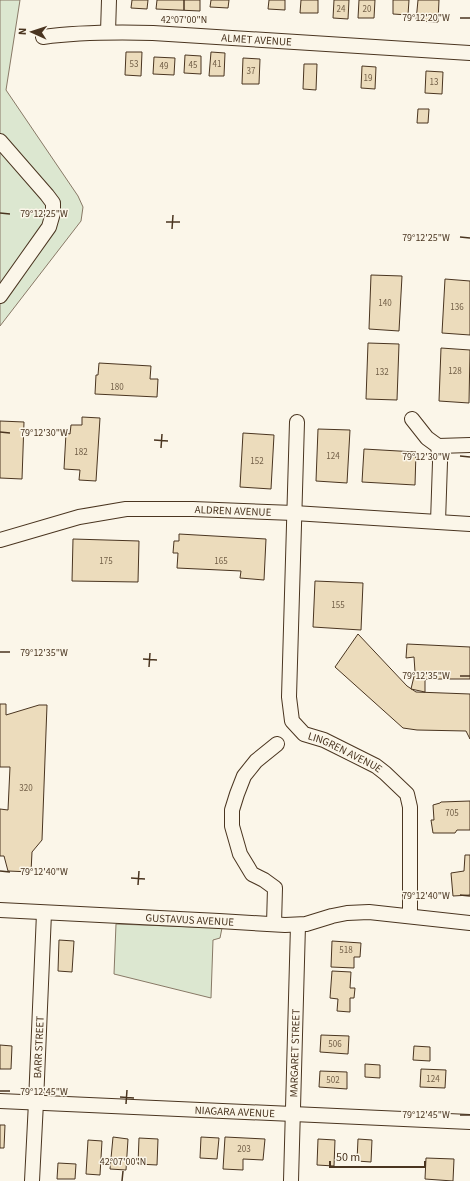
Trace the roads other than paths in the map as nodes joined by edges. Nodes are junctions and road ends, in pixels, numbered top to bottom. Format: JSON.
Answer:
{"nodes":[{"id":1,"x":109,"y":0,"type":"edge"},
{"id":2,"x":108,"y":32,"type":"junction"},
{"id":3,"x":43,"y":37,"type":"dead end"},
{"id":4,"x":470,"y":53,"type":"edge"},
{"id":5,"x":0,"y":142,"type":"edge"},
{"id":6,"x":0,"y":296,"type":"edge"},
{"id":7,"x":412,"y":420,"type":"dead end"},
{"id":8,"x":297,"y":422,"type":"dead end"},
{"id":9,"x":470,"y":445,"type":"edge"},
{"id":10,"x":438,"y":446,"type":"junction"},
{"id":11,"x":294,"y":514,"type":"junction"},
{"id":12,"x":438,"y":522,"type":"junction"},
{"id":13,"x":470,"y":524,"type":"edge"},
{"id":14,"x":0,"y":540,"type":"edge"},
{"id":15,"x":277,"y":744,"type":"dead end"},
{"id":16,"x":0,"y":910,"type":"edge"},
{"id":17,"x":44,"y":913,"type":"junction"},
{"id":18,"x":410,"y":916,"type":"junction"},
{"id":19,"x":470,"y":923,"type":"edge"},
{"id":20,"x":274,"y":924,"type":"junction"},
{"id":21,"x":298,"y":925,"type":"junction"},
{"id":22,"x":0,"y":1101,"type":"edge"},
{"id":23,"x":36,"y":1102,"type":"junction"},
{"id":24,"x":293,"y":1114,"type":"junction"},
{"id":25,"x":470,"y":1122,"type":"edge"},
{"id":26,"x":32,"y":1181,"type":"edge"},
{"id":27,"x":291,"y":1181,"type":"edge"}],
"edges":[{"from":1,"to":2,"type":"street"},
{"from":2,"to":3,"type":"street","name":"ALMET AVENUE"},
{"from":2,"to":4,"type":"street","name":"ALMET AVENUE"},
{"from":5,"to":6,"type":"street"},
{"from":7,"to":10,"type":"street"},
{"from":8,"to":11,"type":"street"},
{"from":9,"to":10,"type":"street"},
{"from":10,"to":12,"type":"street"},
{"from":11,"to":12,"type":"street","name":"ALDREN AVENUE"},
{"from":11,"to":14,"type":"street","name":"ALDREN AVENUE"},
{"from":11,"to":18,"type":"street","name":"LINGREN AVENUE"},
{"from":12,"to":13,"type":"street","name":"ALDREN AVENUE"},
{"from":15,"to":20,"type":"street"},
{"from":16,"to":17,"type":"street","name":"GUSTAVUS AVENUE"},
{"from":17,"to":20,"type":"street","name":"GUSTAVUS AVENUE"},
{"from":17,"to":23,"type":"street","name":"BARR STREET"},
{"from":18,"to":19,"type":"street"},
{"from":18,"to":21,"type":"street","name":"GUSTAVUS AVENUE"},
{"from":20,"to":21,"type":"street","name":"GUSTAVUS AVENUE"},
{"from":21,"to":24,"type":"street","name":"MARGARET STREET"},
{"from":22,"to":23,"type":"street","name":"NIAGARA AVENUE"},
{"from":23,"to":24,"type":"street","name":"NIAGARA AVENUE"},
{"from":23,"to":26,"type":"street","name":"BARR STREET"},
{"from":24,"to":25,"type":"street","name":"NIAGARA AVENUE"},
{"from":24,"to":27,"type":"street","name":"MARGARET STREET"}]}
